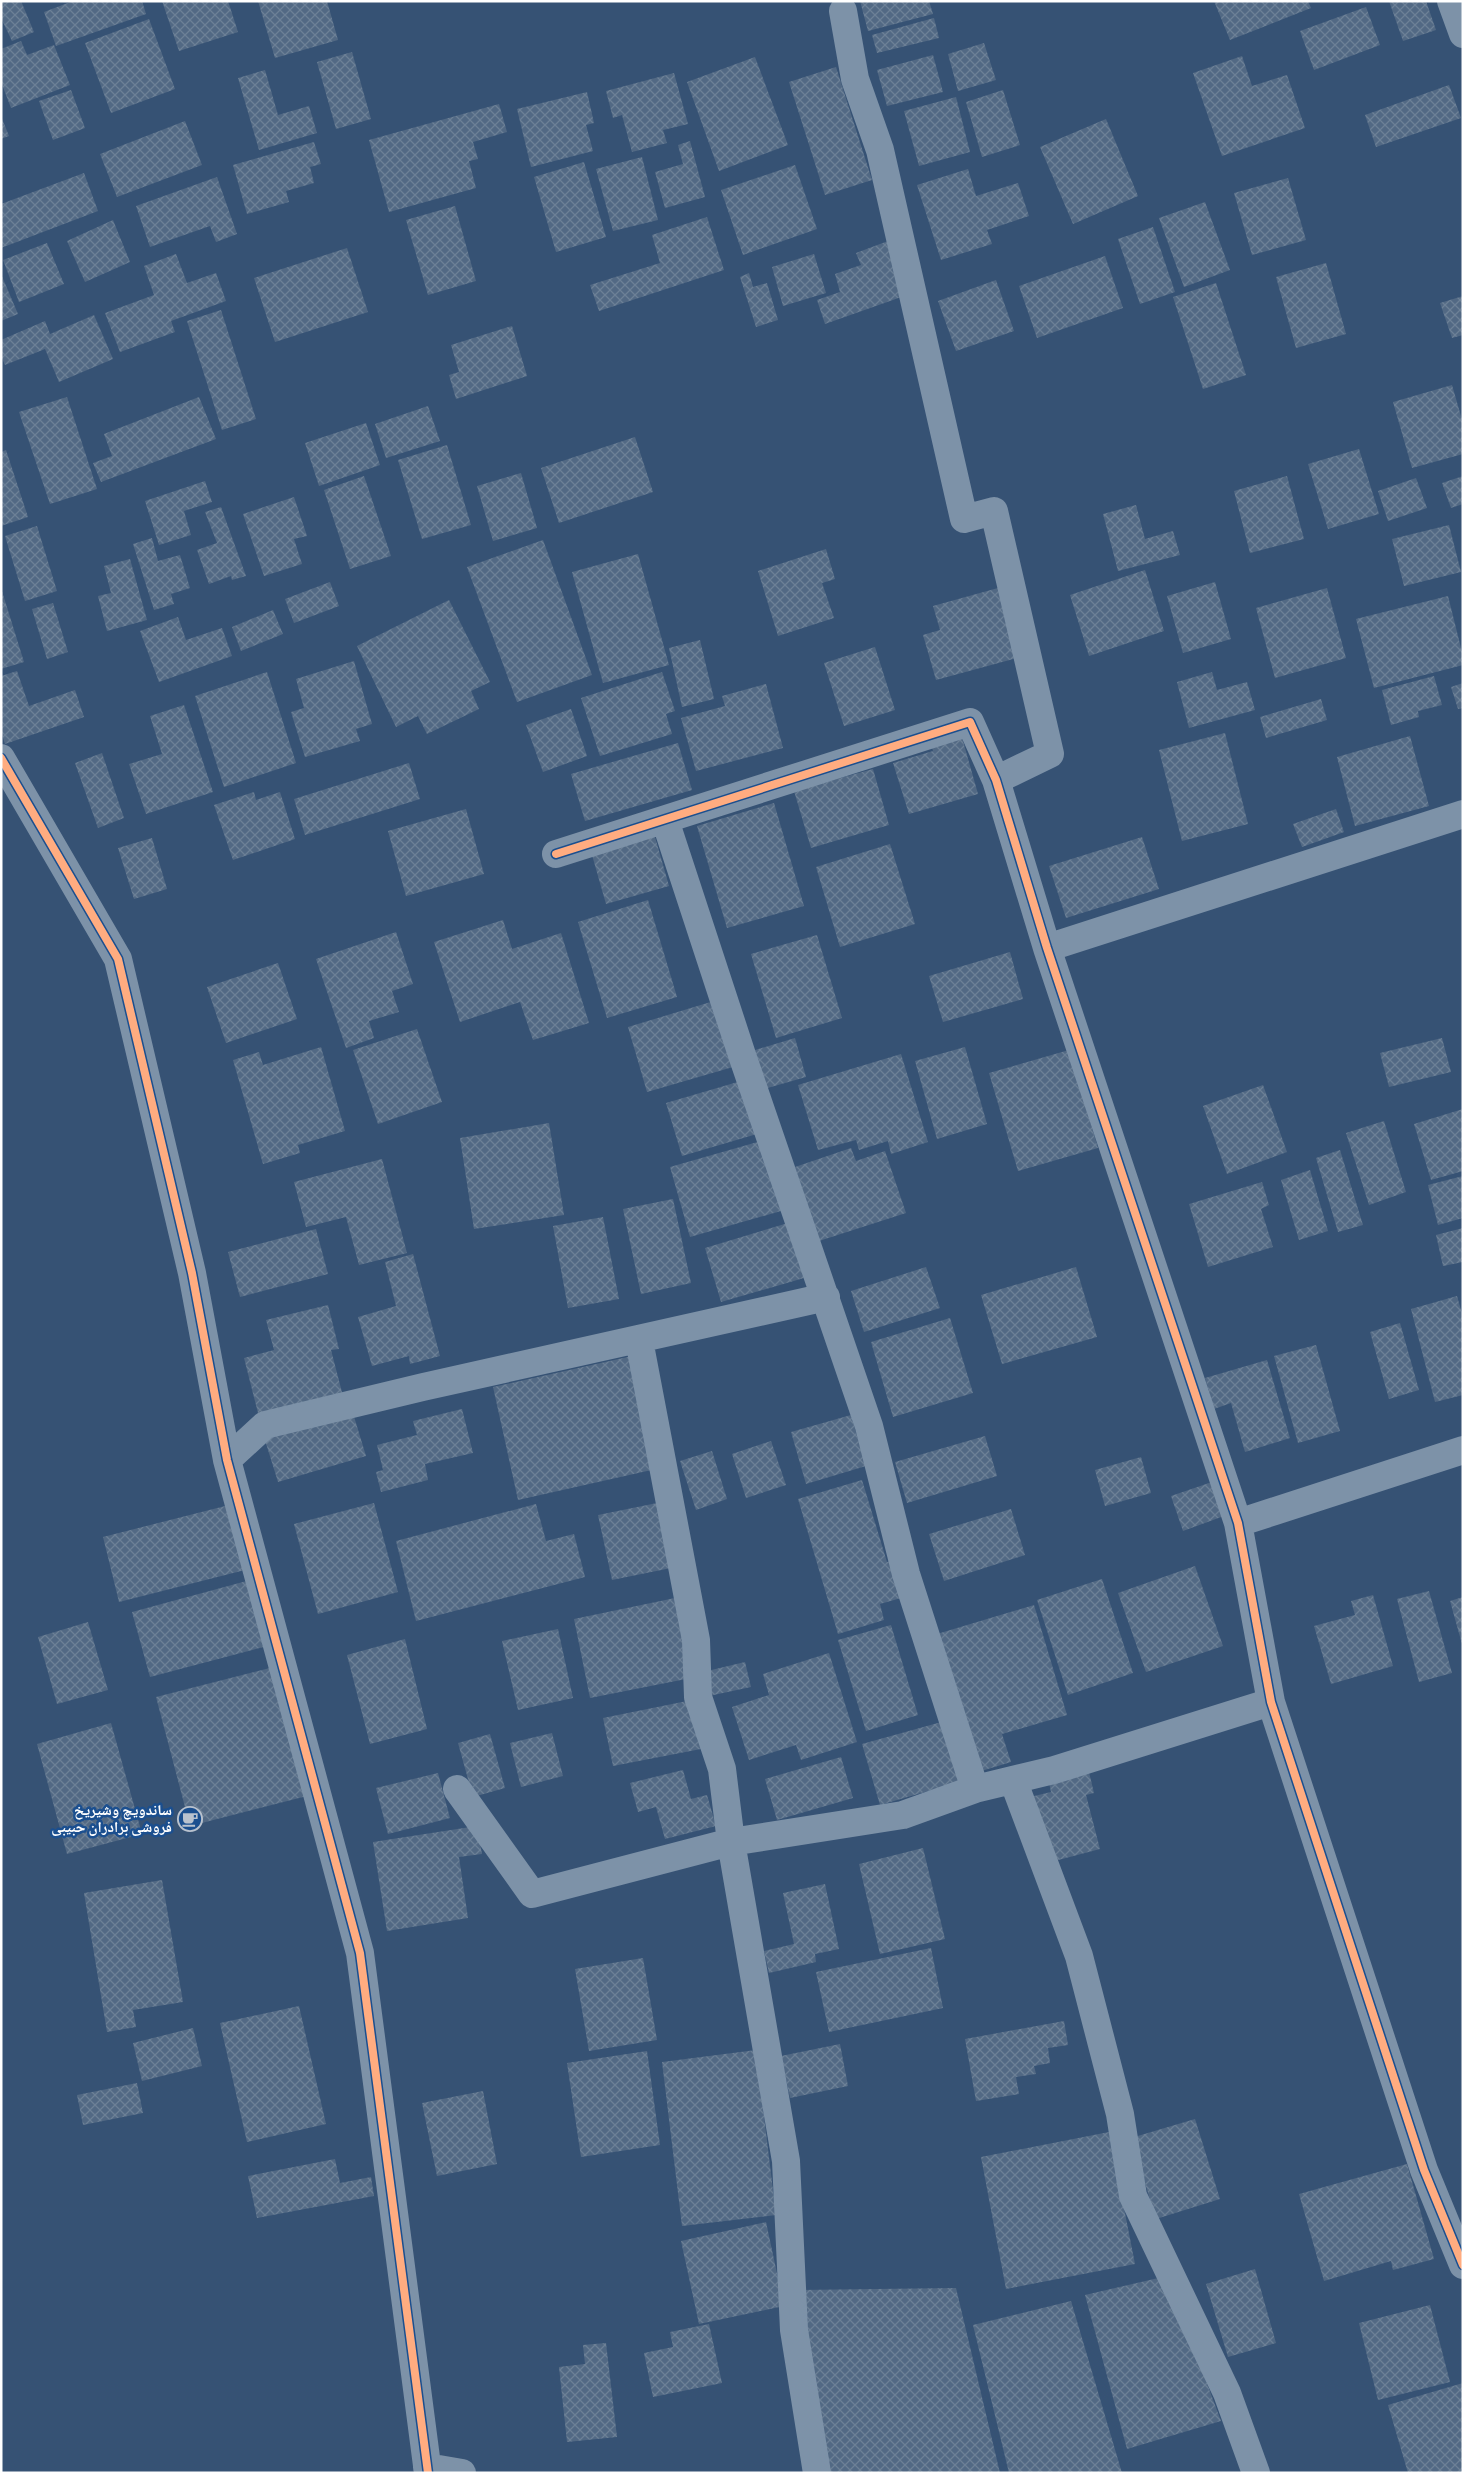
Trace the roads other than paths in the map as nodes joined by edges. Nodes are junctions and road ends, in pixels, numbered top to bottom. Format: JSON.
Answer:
{"nodes":[{"id":1,"x":1451,"y":1,"type":"edge"},
{"id":2,"x":843,"y":11,"type":"dead end"},
{"id":3,"x":1463,"y":34,"type":"edge"},
{"id":4,"x":1,"y":758,"type":"edge"},
{"id":5,"x":996,"y":780,"type":"junction"},
{"id":6,"x":1463,"y":814,"type":"edge"},
{"id":7,"x":665,"y":820,"type":"junction"},
{"id":8,"x":556,"y":854,"type":"dead end"},
{"id":9,"x":1047,"y":948,"type":"junction"},
{"id":10,"x":826,"y":1297,"type":"junction"},
{"id":11,"x":639,"y":1340,"type":"junction"},
{"id":12,"x":1463,"y":1450,"type":"edge"},
{"id":13,"x":227,"y":1460,"type":"junction"},
{"id":14,"x":1238,"y":1523,"type":"junction"},
{"id":15,"x":1272,"y":1702,"type":"junction"},
{"id":16,"x":1013,"y":1780,"type":"junction"},
{"id":17,"x":457,"y":1789,"type":"dead end"},
{"id":18,"x":975,"y":1790,"type":"junction"},
{"id":19,"x":731,"y":1842,"type":"junction"},
{"id":20,"x":1463,"y":2265,"type":"edge"},
{"id":21,"x":428,"y":2470,"type":"edge"},
{"id":22,"x":462,"y":2473,"type":"edge"},
{"id":23,"x":817,"y":2473,"type":"edge"},
{"id":24,"x":1256,"y":2473,"type":"edge"}],
"edges":[{"from":1,"to":3,"type":"street"},
{"from":2,"to":5,"type":"street"},
{"from":4,"to":13,"type":"street"},
{"from":5,"to":7,"type":"street"},
{"from":5,"to":9,"type":"street"},
{"from":6,"to":9,"type":"street"},
{"from":7,"to":8,"type":"street"},
{"from":7,"to":10,"type":"street"},
{"from":9,"to":14,"type":"street"},
{"from":10,"to":11,"type":"street"},
{"from":10,"to":18,"type":"street"},
{"from":11,"to":13,"type":"street"},
{"from":11,"to":19,"type":"street"},
{"from":12,"to":14,"type":"street"},
{"from":13,"to":21,"type":"street"},
{"from":14,"to":15,"type":"street"},
{"from":15,"to":16,"type":"street"},
{"from":15,"to":20,"type":"street"},
{"from":16,"to":18,"type":"street"},
{"from":16,"to":24,"type":"street"},
{"from":17,"to":19,"type":"street"},
{"from":18,"to":19,"type":"street"},
{"from":19,"to":23,"type":"street"},
{"from":21,"to":22,"type":"street"}]}
